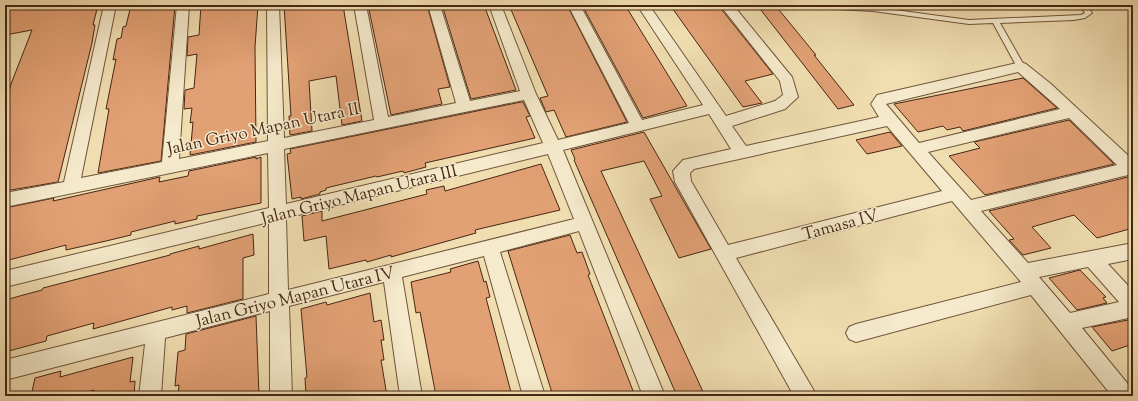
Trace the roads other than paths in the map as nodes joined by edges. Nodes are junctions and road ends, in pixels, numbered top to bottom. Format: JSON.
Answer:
{"nodes":[{"id":1,"x":110,"y":5,"type":"edge"},
{"id":2,"x":183,"y":5,"type":"edge"},
{"id":3,"x":273,"y":5,"type":"edge"},
{"id":4,"x":360,"y":5,"type":"edge"},
{"id":5,"x":434,"y":5,"type":"edge"},
{"id":6,"x":495,"y":5,"type":"edge"},
{"id":7,"x":574,"y":5,"type":"edge"},
{"id":8,"x":643,"y":5,"type":"edge"},
{"id":9,"x":726,"y":5,"type":"edge"},
{"id":10,"x":736,"y":5,"type":"edge"},
{"id":11,"x":801,"y":5,"type":"edge"},
{"id":12,"x":1083,"y":5,"type":"edge"},
{"id":13,"x":996,"y":22,"type":"junction"},
{"id":14,"x":1021,"y":67,"type":"junction"},
{"id":15,"x":787,"y":80,"type":"junction"},
{"id":16,"x":529,"y":94,"type":"junction"},
{"id":17,"x":465,"y":107,"type":"junction"},
{"id":18,"x":713,"y":108,"type":"junction"},
{"id":19,"x":1071,"y":112,"type":"junction"},
{"id":20,"x":890,"y":120,"type":"junction"},
{"id":21,"x":723,"y":123,"type":"junction"},
{"id":22,"x":382,"y":124,"type":"junction"},
{"id":23,"x":638,"y":126,"type":"junction"},
{"id":24,"x":275,"y":145,"type":"junction"},
{"id":25,"x":554,"y":147,"type":"junction"},
{"id":26,"x":917,"y":149,"type":"junction"},
{"id":27,"x":742,"y":152,"type":"junction"},
{"id":28,"x":170,"y":167,"type":"junction"},
{"id":29,"x":1132,"y":169,"type":"edge"},
{"id":30,"x":71,"y":187,"type":"junction"},
{"id":31,"x":955,"y":194,"type":"junction"},
{"id":32,"x":5,"y":200,"type":"edge"},
{"id":33,"x":967,"y":208,"type":"junction"},
{"id":34,"x":277,"y":213,"type":"junction"},
{"id":35,"x":584,"y":223,"type":"junction"},
{"id":36,"x":490,"y":247,"type":"junction"},
{"id":37,"x":1133,"y":251,"type":"edge"},
{"id":38,"x":725,"y":253,"type":"junction"},
{"id":39,"x":1092,"y":259,"type":"junction"},
{"id":40,"x":392,"y":272,"type":"junction"},
{"id":41,"x":5,"y":279,"type":"edge"},
{"id":42,"x":1030,"y":279,"type":"junction"},
{"id":43,"x":279,"y":300,"type":"junction"},
{"id":44,"x":1133,"y":305,"type":"edge"},
{"id":45,"x":1133,"y":308,"type":"edge"},
{"id":46,"x":1066,"y":323,"type":"junction"},
{"id":47,"x":156,"y":331,"type":"junction"},
{"id":48,"x":856,"y":333,"type":"dead end"},
{"id":49,"x":5,"y":370,"type":"edge"},
{"id":50,"x":150,"y":396,"type":"edge"},
{"id":51,"x":281,"y":396,"type":"edge"},
{"id":52,"x":411,"y":396,"type":"edge"},
{"id":53,"x":534,"y":396,"type":"edge"},
{"id":54,"x":654,"y":396,"type":"edge"},
{"id":55,"x":806,"y":396,"type":"edge"},
{"id":56,"x":1125,"y":396,"type":"edge"}],
"edges":[{"from":1,"to":30,"type":"street"},
{"from":2,"to":28,"type":"street"},
{"from":3,"to":24,"type":"street"},
{"from":4,"to":22,"type":"street"},
{"from":5,"to":17,"type":"street"},
{"from":6,"to":16,"type":"street"},
{"from":7,"to":23,"type":"street"},
{"from":8,"to":18,"type":"street"},
{"from":9,"to":15,"type":"street"},
{"from":10,"to":15,"type":"street"},
{"from":11,"to":13,"type":"lane"},
{"from":12,"to":13,"type":"lane"},
{"from":13,"to":14,"type":"lane"},
{"from":14,"to":19,"type":"street"},
{"from":14,"to":20,"type":"street"},
{"from":15,"to":21,"type":"street"},
{"from":16,"to":17,"type":"street","name":"Jalan Griyo Mapan Utara II"},
{"from":16,"to":25,"type":"street"},
{"from":17,"to":22,"type":"street","name":"Jalan Griyo Mapan Utara II"},
{"from":18,"to":21,"type":"street"},
{"from":18,"to":23,"type":"street","name":"Jalan Griyo Mapan Utara III"},
{"from":19,"to":26,"type":"street"},
{"from":19,"to":29,"type":"street"},
{"from":20,"to":26,"type":"street"},
{"from":20,"to":27,"type":"street"},
{"from":21,"to":27,"type":"street"},
{"from":22,"to":24,"type":"street","name":"Jalan Griyo Mapan Utara II"},
{"from":23,"to":25,"type":"street","name":"Jalan Griyo Mapan Utara III"},
{"from":24,"to":28,"type":"street","name":"Jalan Griyo Mapan Utara II"},
{"from":24,"to":34,"type":"street"},
{"from":25,"to":34,"type":"street","name":"Jalan Griyo Mapan Utara III"},
{"from":25,"to":35,"type":"street"},
{"from":26,"to":31,"type":"street"},
{"from":27,"to":38,"type":"street"},
{"from":28,"to":30,"type":"street","name":"Jalan Griyo Mapan Utara II"},
{"from":29,"to":33,"type":"street"},
{"from":30,"to":32,"type":"street","name":"Jalan Griyo Mapan Utara II"},
{"from":31,"to":33,"type":"street"},
{"from":31,"to":38,"type":"street","name":"Tamasa IV"},
{"from":33,"to":42,"type":"street"},
{"from":34,"to":41,"type":"street","name":"Jalan Griyo Mapan Utara III"},
{"from":34,"to":43,"type":"street"},
{"from":35,"to":36,"type":"street","name":"Jalan Griyo Mapan Utara IV"},
{"from":35,"to":54,"type":"street"},
{"from":36,"to":40,"type":"street","name":"Jalan Griyo Mapan Utara IV"},
{"from":36,"to":53,"type":"street"},
{"from":37,"to":39,"type":"street"},
{"from":38,"to":55,"type":"street"},
{"from":39,"to":42,"type":"street"},
{"from":39,"to":44,"type":"street"},
{"from":40,"to":43,"type":"street","name":"Jalan Griyo Mapan Utara IV"},
{"from":40,"to":52,"type":"street"},
{"from":42,"to":46,"type":"street"},
{"from":42,"to":48,"type":"street"},
{"from":43,"to":47,"type":"street","name":"Jalan Griyo Mapan Utara IV"},
{"from":43,"to":51,"type":"street"},
{"from":45,"to":46,"type":"street"},
{"from":46,"to":56,"type":"street"},
{"from":47,"to":49,"type":"street","name":"Jalan Griyo Mapan Utara IV"},
{"from":47,"to":50,"type":"street"}]}
